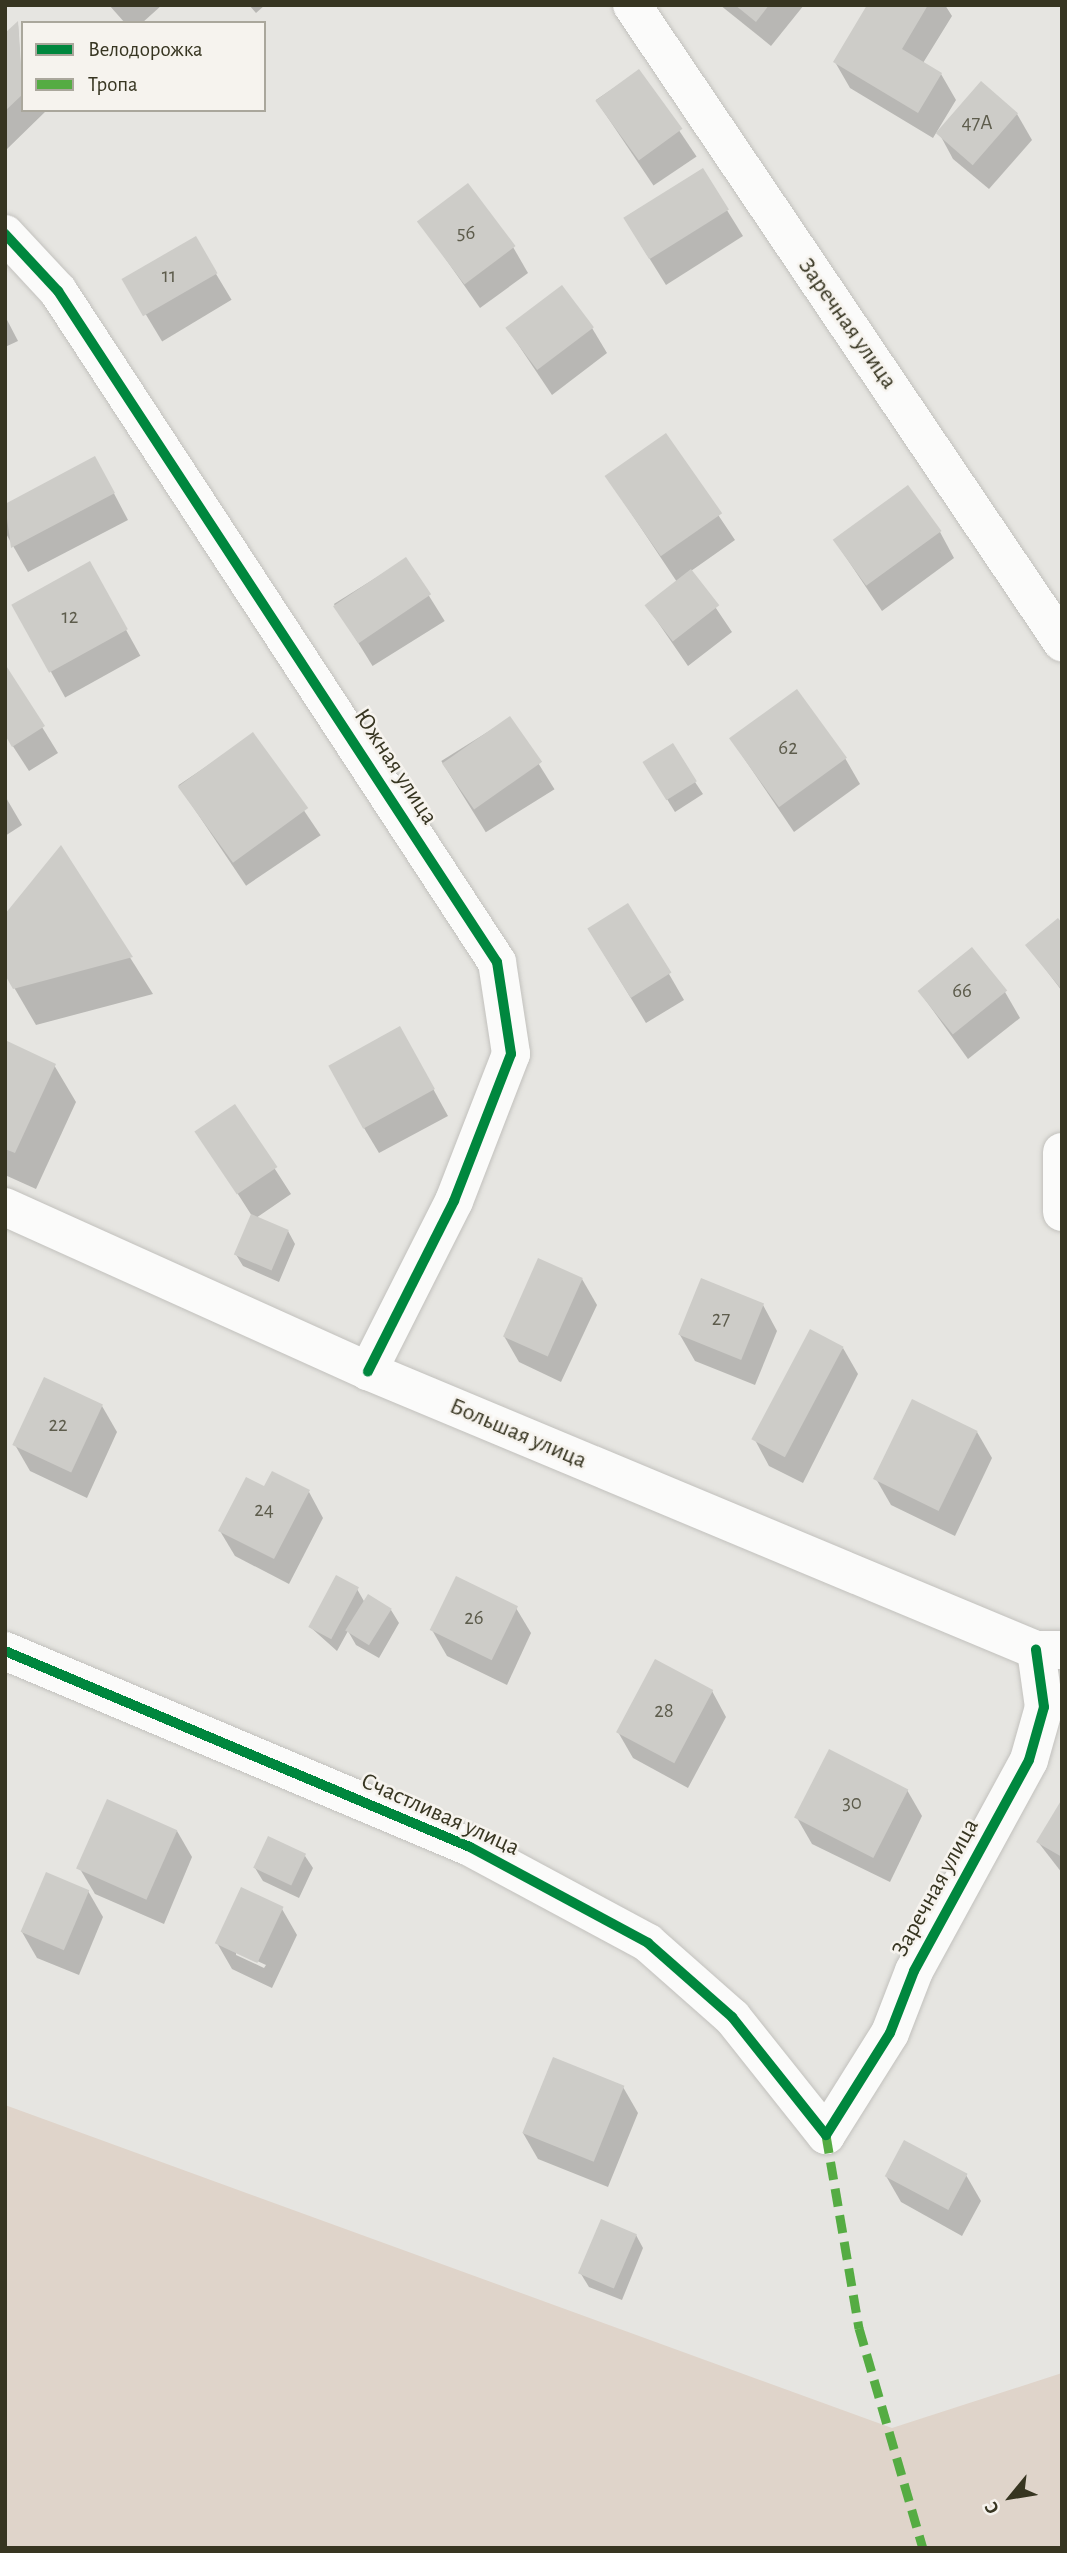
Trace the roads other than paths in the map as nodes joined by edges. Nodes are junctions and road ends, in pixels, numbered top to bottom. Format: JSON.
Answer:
{"nodes":[{"id":1,"x":632,"y":5,"type":"edge"},
{"id":2,"x":5,"y":234,"type":"edge"},
{"id":3,"x":1062,"y":642,"type":"edge"},
{"id":4,"x":1062,"y":1152,"type":"edge"},
{"id":5,"x":5,"y":1207,"type":"edge"},
{"id":6,"x":1062,"y":1212,"type":"edge"},
{"id":7,"x":368,"y":1371,"type":"junction"},
{"id":8,"x":1053,"y":1643,"type":"edge"},
{"id":9,"x":5,"y":1651,"type":"edge"},
{"id":10,"x":826,"y":2135,"type":"joint"}],
"edges":[{"from":1,"to":3,"type":"street","name":"Заречная улица"},
{"from":2,"to":7,"type":"street","name":"Южная улица"},
{"from":4,"to":6,"type":"street"},
{"from":5,"to":7,"type":"street","name":"Большая улица"},
{"from":7,"to":8,"type":"street","name":"Большая улица"},
{"from":8,"to":10,"type":"street","name":"Заречная улица"},
{"from":9,"to":10,"type":"street","name":"Счастливая улица"}]}
